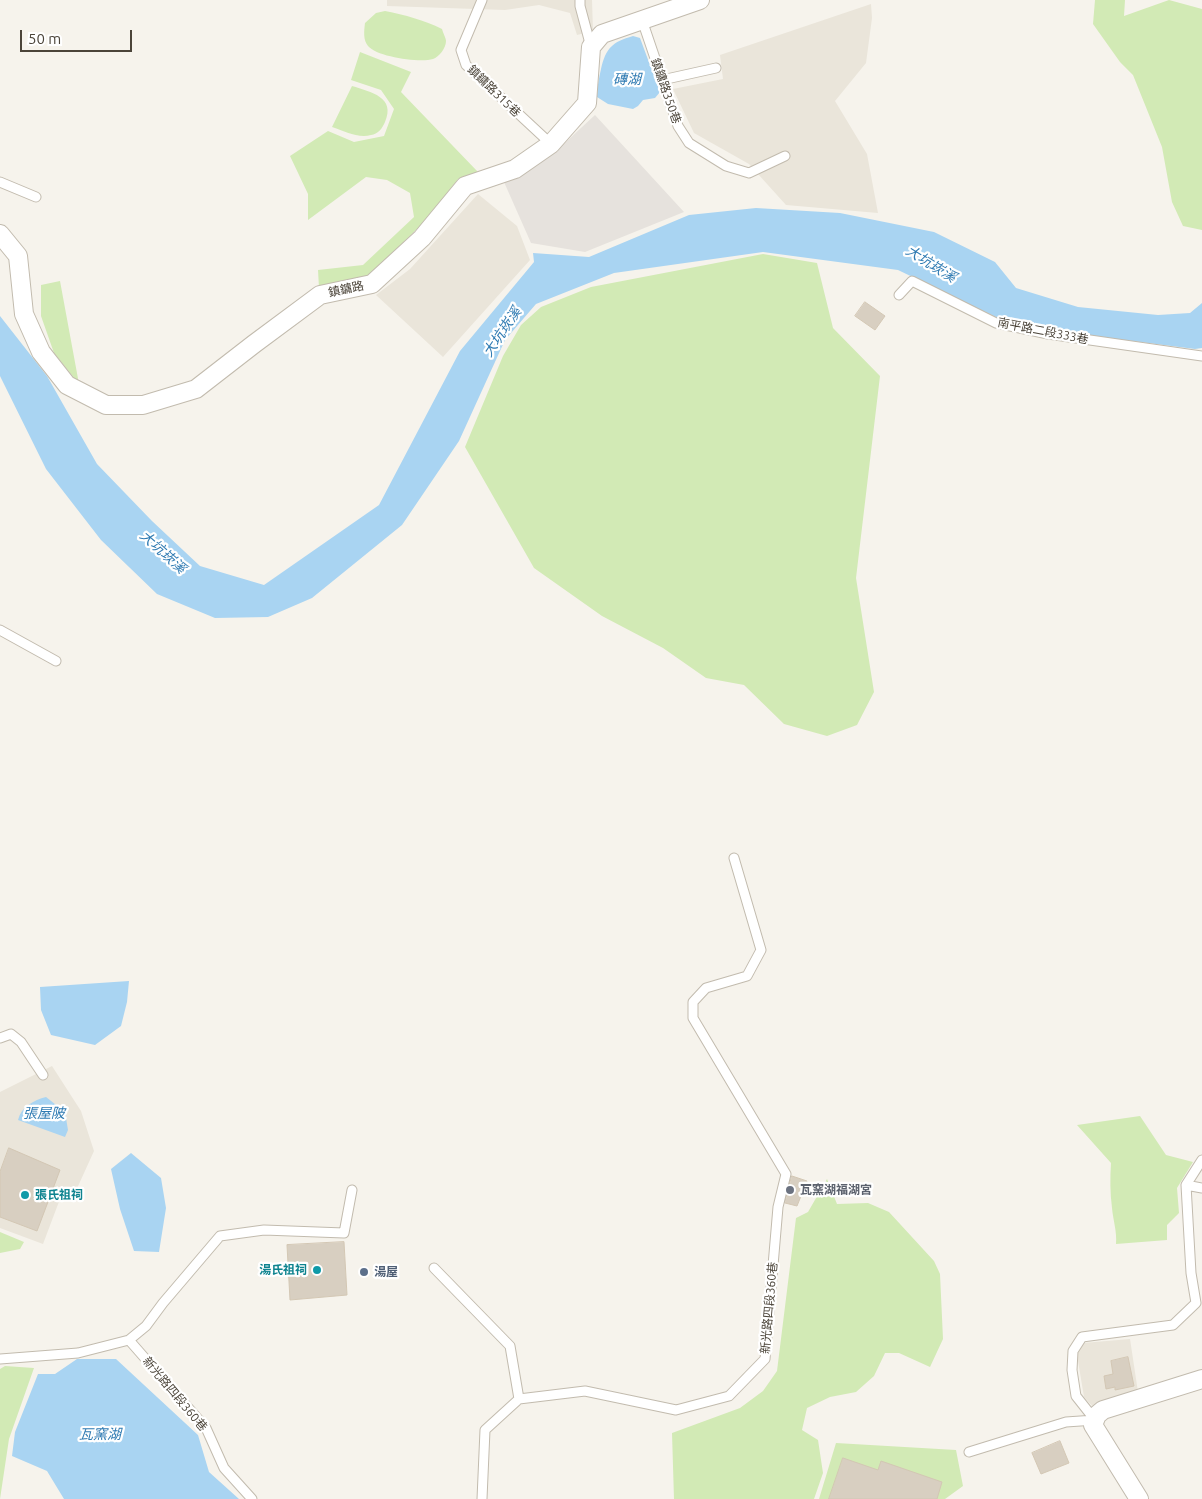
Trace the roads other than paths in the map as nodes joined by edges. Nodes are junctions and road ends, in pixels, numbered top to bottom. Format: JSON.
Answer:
{"nodes":[{"id":1,"x":482,"y":0,"type":"edge"},
{"id":2,"x":580,"y":0,"type":"edge"},
{"id":3,"x":700,"y":0,"type":"edge"},
{"id":4,"x":642,"y":20,"type":"junction"},
{"id":5,"x":591,"y":46,"type":"junction"},
{"id":6,"x":716,"y":68,"type":"dead end"},
{"id":7,"x":662,"y":80,"type":"junction"},
{"id":8,"x":551,"y":144,"type":"junction"},
{"id":9,"x":785,"y":156,"type":"dead end"},
{"id":10,"x":0,"y":182,"type":"edge"},
{"id":11,"x":36,"y":197,"type":"dead end"},
{"id":12,"x":0,"y":234,"type":"edge"},
{"id":13,"x":899,"y":296,"type":"dead end"},
{"id":14,"x":1202,"y":356,"type":"edge"},
{"id":15,"x":0,"y":630,"type":"edge"},
{"id":16,"x":56,"y":662,"type":"dead end"},
{"id":17,"x":734,"y":858,"type":"dead end"},
{"id":18,"x":0,"y":1038,"type":"edge"},
{"id":19,"x":44,"y":1075,"type":"dead end"},
{"id":20,"x":1202,"y":1160,"type":"edge"},
{"id":21,"x":1186,"y":1185,"type":"junction"},
{"id":22,"x":1202,"y":1188,"type":"edge"},
{"id":23,"x":352,"y":1190,"type":"dead end"},
{"id":24,"x":434,"y":1268,"type":"dead end"},
{"id":25,"x":129,"y":1340,"type":"junction"},
{"id":26,"x":1,"y":1360,"type":"edge"},
{"id":27,"x":1202,"y":1379,"type":"edge"},
{"id":28,"x":519,"y":1399,"type":"junction"},
{"id":29,"x":1094,"y":1420,"type":"junction"},
{"id":30,"x":968,"y":1452,"type":"dead end"},
{"id":31,"x":252,"y":1499,"type":"edge"},
{"id":32,"x":482,"y":1499,"type":"edge"},
{"id":33,"x":1140,"y":1499,"type":"edge"}],
"edges":[{"from":1,"to":8,"type":"lane","name":"鎮鏞路315巷"},
{"from":2,"to":5,"type":"lane"},
{"from":3,"to":4,"type":"street"},
{"from":4,"to":5,"type":"street"},
{"from":4,"to":7,"type":"lane","name":"鎮鏞路350巷"},
{"from":5,"to":8,"type":"street","name":"鎮鏞路"},
{"from":6,"to":7,"type":"lane"},
{"from":7,"to":9,"type":"lane","name":"鎮鏞路350巷"},
{"from":8,"to":12,"type":"street","name":"鎮鏞路"},
{"from":10,"to":11,"type":"lane"},
{"from":13,"to":14,"type":"lane","name":"南平路二段333巷"},
{"from":15,"to":16,"type":"lane"},
{"from":17,"to":28,"type":"lane","name":"新光路四段360巷"},
{"from":18,"to":19,"type":"lane"},
{"from":20,"to":21,"type":"lane"},
{"from":21,"to":22,"type":"lane"},
{"from":21,"to":29,"type":"lane"},
{"from":23,"to":25,"type":"lane"},
{"from":24,"to":28,"type":"lane"},
{"from":25,"to":26,"type":"lane"},
{"from":25,"to":31,"type":"lane","name":"新光路四段360巷"},
{"from":27,"to":29,"type":"street"},
{"from":28,"to":32,"type":"lane"},
{"from":29,"to":30,"type":"lane"},
{"from":29,"to":33,"type":"street"}]}
